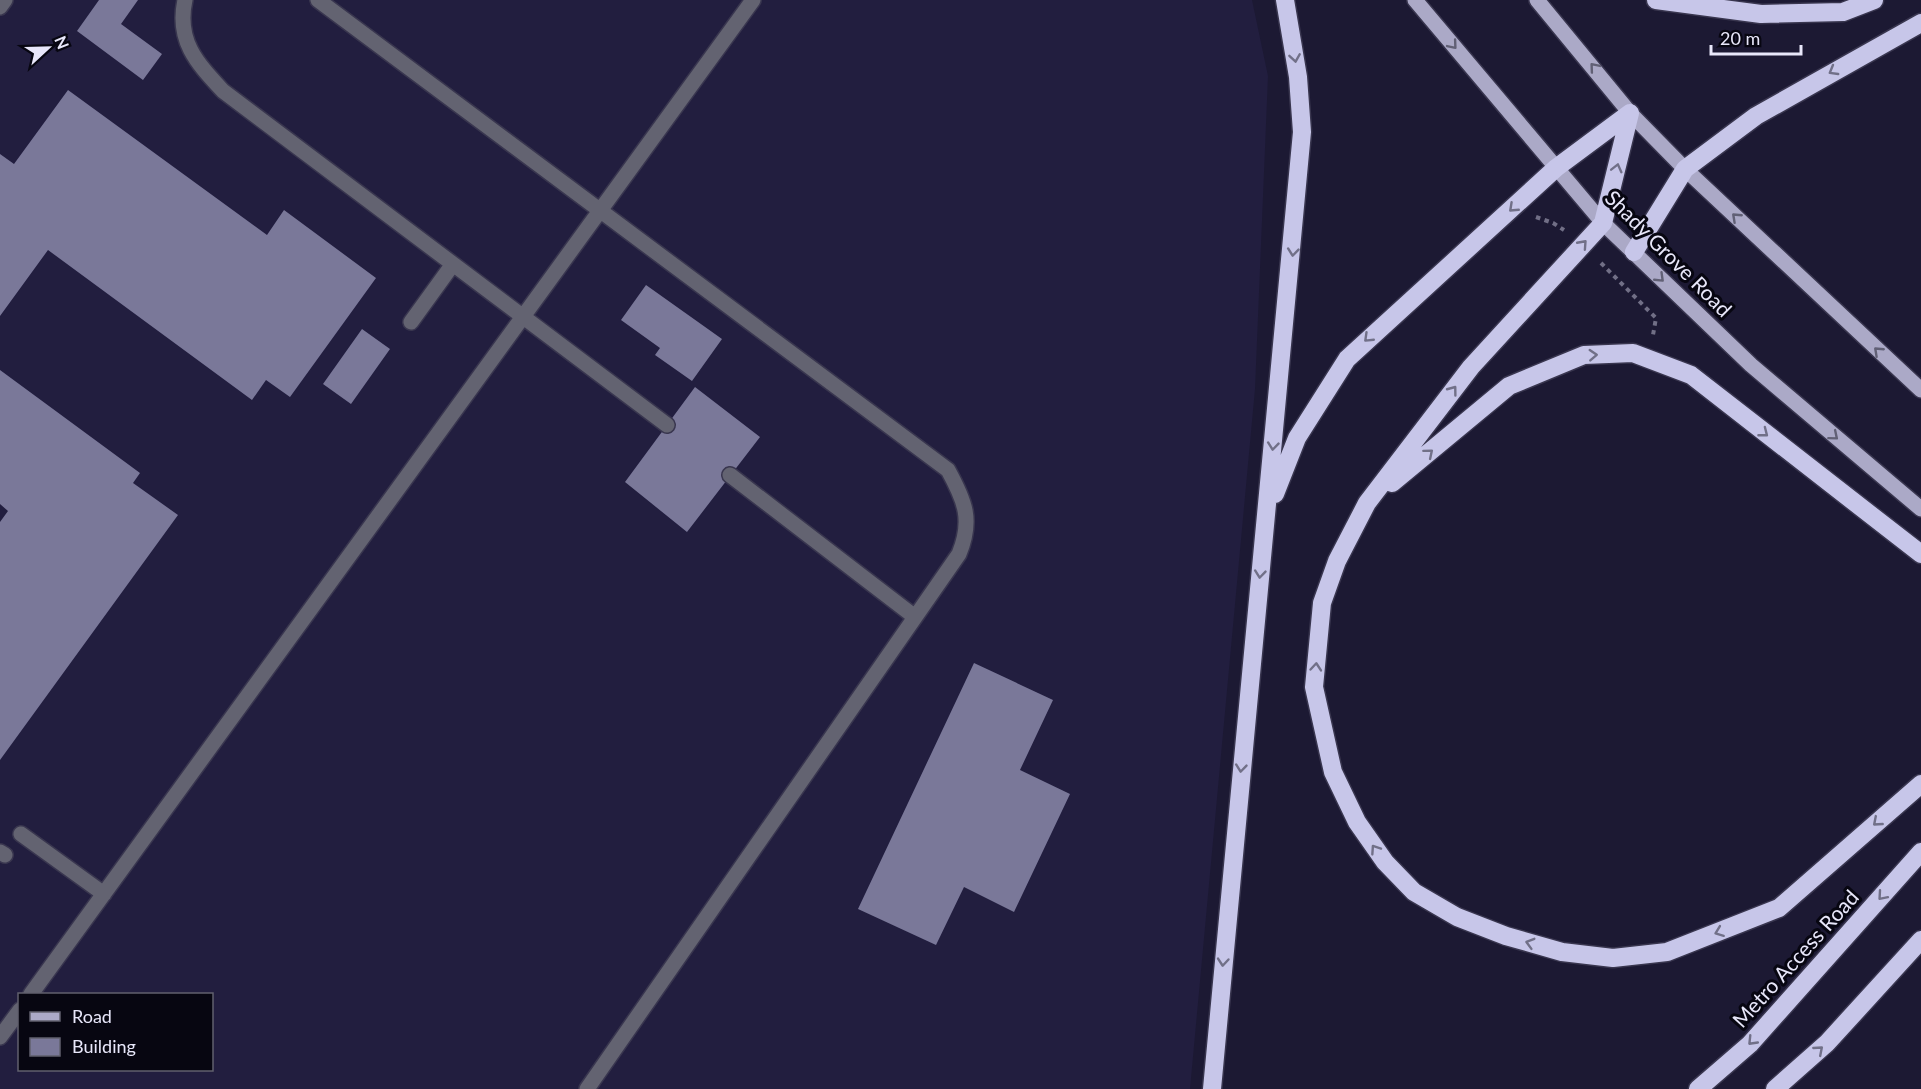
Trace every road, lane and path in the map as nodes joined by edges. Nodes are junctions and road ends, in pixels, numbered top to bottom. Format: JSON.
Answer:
{"nodes":[{"id":1,"x":5,"y":0,"type":"edge"},
{"id":2,"x":185,"y":0,"type":"edge"},
{"id":3,"x":318,"y":0,"type":"edge"},
{"id":4,"x":753,"y":0,"type":"edge"},
{"id":5,"x":1286,"y":0,"type":"edge"},
{"id":6,"x":1415,"y":0,"type":"edge"},
{"id":7,"x":1537,"y":0,"type":"edge"},
{"id":8,"x":1656,"y":0,"type":"edge"},
{"id":9,"x":1874,"y":0,"type":"edge"},
{"id":10,"x":0,"y":7,"type":"edge"},
{"id":11,"x":1921,"y":23,"type":"edge"},
{"id":12,"x":1630,"y":112,"type":"junction"},
{"id":13,"x":1556,"y":168,"type":"junction"},
{"id":14,"x":1685,"y":169,"type":"junction"},
{"id":15,"x":601,"y":211,"type":"junction"},
{"id":16,"x":1530,"y":216,"type":"dead end"},
{"id":17,"x":1603,"y":223,"type":"junction"},
{"id":18,"x":1564,"y":231,"type":"dead end"},
{"id":19,"x":1634,"y":252,"type":"junction"},
{"id":20,"x":1600,"y":263,"type":"dead end"},
{"id":21,"x":453,"y":264,"type":"junction"},
{"id":22,"x":524,"y":317,"type":"junction"},
{"id":23,"x":411,"y":322,"type":"dead end"},
{"id":24,"x":1653,"y":335,"type":"dead end"},
{"id":25,"x":1921,"y":390,"type":"edge"},
{"id":26,"x":667,"y":425,"type":"dead end"},
{"id":27,"x":730,"y":475,"type":"dead end"},
{"id":28,"x":1367,"y":503,"type":"junction"},
{"id":29,"x":1921,"y":509,"type":"edge"},
{"id":30,"x":1266,"y":516,"type":"junction"},
{"id":31,"x":1921,"y":554,"type":"edge"},
{"id":32,"x":915,"y":617,"type":"junction"},
{"id":33,"x":1921,"y":784,"type":"edge"},
{"id":34,"x":21,"y":834,"type":"dead end"},
{"id":35,"x":1921,"y":852,"type":"edge"},
{"id":36,"x":104,"y":894,"type":"junction"},
{"id":37,"x":1921,"y":940,"type":"edge"},
{"id":38,"x":32,"y":993,"type":"edge"},
{"id":39,"x":18,"y":1013,"type":"edge"},
{"id":40,"x":0,"y":1037,"type":"edge"},
{"id":41,"x":587,"y":1089,"type":"edge"},
{"id":42,"x":1212,"y":1089,"type":"edge"},
{"id":43,"x":1698,"y":1089,"type":"edge"},
{"id":44,"x":1775,"y":1089,"type":"edge"}],
"edges":[{"from":1,"to":10,"type":"lane"},
{"from":2,"to":21,"type":"lane"},
{"from":3,"to":15,"type":"lane"},
{"from":4,"to":15,"type":"lane"},
{"from":5,"to":30,"type":"highway","one_way":true},
{"from":6,"to":13,"type":"main road","name":"Shady Grove Road","one_way":true},
{"from":12,"to":7,"type":"main road","one_way":true},
{"from":8,"to":9,"type":"highway"},
{"from":11,"to":14,"type":"highway","one_way":true},
{"from":12,"to":13,"type":"highway"},
{"from":12,"to":14,"type":"main road"},
{"from":17,"to":12,"type":"highway","one_way":true},
{"from":13,"to":17,"type":"main road","name":"Shady Grove Road"},
{"from":13,"to":30,"type":"highway","one_way":true},
{"from":14,"to":19,"type":"highway"},
{"from":25,"to":14,"type":"main road","one_way":true},
{"from":15,"to":22,"type":"lane"},
{"from":15,"to":32,"type":"lane"},
{"from":16,"to":18,"type":"path"},
{"from":17,"to":19,"type":"main road","name":"Shady Grove Road"},
{"from":28,"to":17,"type":"highway","one_way":true},
{"from":19,"to":29,"type":"main road","name":"Shady Grove Road","one_way":true},
{"from":20,"to":24,"type":"path"},
{"from":21,"to":22,"type":"lane"},
{"from":21,"to":23,"type":"lane"},
{"from":22,"to":26,"type":"lane"},
{"from":22,"to":36,"type":"lane"},
{"from":27,"to":32,"type":"lane"},
{"from":28,"to":31,"type":"highway","one_way":true},
{"from":33,"to":28,"type":"highway","one_way":true},
{"from":30,"to":42,"type":"highway","one_way":true},
{"from":32,"to":41,"type":"lane"},
{"from":34,"to":36,"type":"lane"},
{"from":35,"to":43,"type":"highway","name":"Metro Access Road","one_way":true},
{"from":36,"to":38,"type":"lane"},
{"from":44,"to":37,"type":"highway","one_way":true},
{"from":39,"to":40,"type":"lane"}]}
